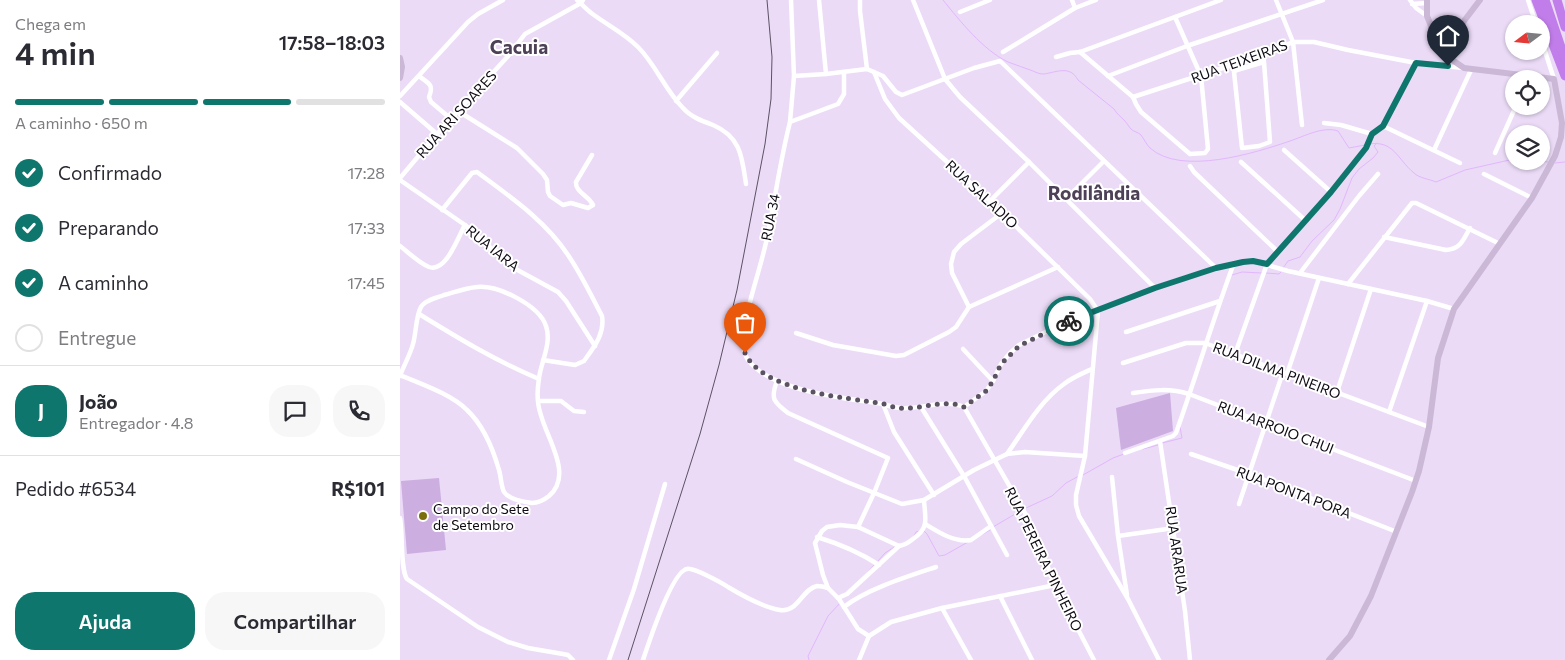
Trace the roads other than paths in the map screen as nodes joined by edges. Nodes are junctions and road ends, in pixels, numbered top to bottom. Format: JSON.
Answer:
{"nodes":[{"id":1,"x":503,"y":0,"type":"edge"},
{"id":2,"x":791,"y":0,"type":"edge"},
{"id":3,"x":819,"y":0,"type":"edge"},
{"id":4,"x":860,"y":0,"type":"edge"},
{"id":5,"x":912,"y":0,"type":"edge"},
{"id":6,"x":990,"y":0,"type":"edge"},
{"id":7,"x":1072,"y":0,"type":"edge"},
{"id":8,"x":1096,"y":0,"type":"edge"},
{"id":9,"x":1221,"y":0,"type":"edge"},
{"id":10,"x":1276,"y":0,"type":"edge"},
{"id":11,"x":1323,"y":0,"type":"edge"},
{"id":12,"x":1480,"y":0,"type":"edge"},
{"id":13,"x":1528,"y":0,"type":"edge"},
{"id":14,"x":1536,"y":0,"type":"edge"},
{"id":15,"x":1545,"y":0,"type":"edge"},
{"id":16,"x":1557,"y":0,"type":"edge"},
{"id":17,"x":581,"y":1,"type":"edge"},
{"id":18,"x":1427,"y":1,"type":"edge"},
{"id":19,"x":1411,"y":2,"type":"edge"},
{"id":20,"x":1075,"y":8,"type":"junction"},
{"id":21,"x":960,"y":12,"type":"dead end"},
{"id":22,"x":1541,"y":12,"type":"junction"},
{"id":23,"x":1282,"y":14,"type":"junction"},
{"id":24,"x":1565,"y":14,"type":"edge"},
{"id":25,"x":1533,"y":15,"type":"edge"},
{"id":26,"x":1427,"y":16,"type":"junction"},
{"id":27,"x":1175,"y":17,"type":"junction"},
{"id":28,"x":1565,"y":27,"type":"edge"},
{"id":29,"x":1293,"y":42,"type":"junction"},
{"id":30,"x":1187,"y":46,"type":"junction"},
{"id":31,"x":1442,"y":50,"type":"junction"},
{"id":32,"x":1003,"y":52,"type":"dead end"},
{"id":33,"x":1080,"y":52,"type":"junction"},
{"id":34,"x":717,"y":53,"type":"dead end"},
{"id":35,"x":1263,"y":54,"type":"junction"},
{"id":36,"x":1056,"y":57,"type":"dead end"},
{"id":37,"x":400,"y":58,"type":"edge"},
{"id":38,"x":1548,"y":60,"type":"edge"},
{"id":39,"x":1565,"y":60,"type":"edge"},
{"id":40,"x":1264,"y":62,"type":"junction"},
{"id":41,"x":1416,"y":63,"type":"junction"},
{"id":42,"x":867,"y":69,"type":"junction"},
{"id":43,"x":1467,"y":69,"type":"junction"},
{"id":44,"x":844,"y":72,"type":"junction"},
{"id":45,"x":874,"y":72,"type":"junction"},
{"id":46,"x":826,"y":74,"type":"junction"},
{"id":47,"x":1505,"y":74,"type":"edge"},
{"id":48,"x":419,"y":76,"type":"junction"},
{"id":49,"x":794,"y":76,"type":"junction"},
{"id":50,"x":1108,"y":76,"type":"junction"},
{"id":51,"x":1201,"y":76,"type":"junction"},
{"id":52,"x":1565,"y":76,"type":"edge"},
{"id":53,"x":400,"y":78,"type":"edge"},
{"id":54,"x":945,"y":79,"type":"junction"},
{"id":55,"x":1550,"y":79,"type":"edge"},
{"id":56,"x":1554,"y":79,"type":"junction"},
{"id":57,"x":400,"y":96,"type":"edge"},
{"id":58,"x":1133,"y":97,"type":"junction"},
{"id":59,"x":676,"y":101,"type":"junction"},
{"id":60,"x":400,"y":102,"type":"edge"},
{"id":61,"x":458,"y":111,"type":"junction"},
{"id":62,"x":1512,"y":115,"type":"edge"},
{"id":63,"x":451,"y":119,"type":"junction"},
{"id":64,"x":790,"y":122,"type":"junction"},
{"id":65,"x":1324,"y":124,"type":"dead end"},
{"id":66,"x":1302,"y":125,"type":"dead end"},
{"id":67,"x":1383,"y":126,"type":"junction"},
{"id":68,"x":437,"y":134,"type":"junction"},
{"id":69,"x":1372,"y":134,"type":"junction"},
{"id":70,"x":1284,"y":150,"type":"dead end"},
{"id":71,"x":1434,"y":150,"type":"junction"},
{"id":72,"x":1495,"y":153,"type":"dead end"},
{"id":73,"x":592,"y":155,"type":"dead end"},
{"id":74,"x":1104,"y":161,"type":"junction"},
{"id":75,"x":1029,"y":162,"type":"junction"},
{"id":76,"x":1240,"y":162,"type":"dead end"},
{"id":77,"x":1460,"y":163,"type":"dead end"},
{"id":78,"x":1190,"y":166,"type":"dead end"},
{"id":79,"x":1378,"y":174,"type":"dead end"},
{"id":80,"x":1484,"y":174,"type":"dead end"},
{"id":81,"x":400,"y":179,"type":"edge"},
{"id":82,"x":746,"y":184,"type":"dead end"},
{"id":83,"x":1331,"y":192,"type":"junction"},
{"id":84,"x":1532,"y":198,"type":"junction"},
{"id":85,"x":1066,"y":199,"type":"junction"},
{"id":86,"x":990,"y":201,"type":"junction"},
{"id":87,"x":442,"y":210,"type":"junction"},
{"id":88,"x":1002,"y":213,"type":"junction"},
{"id":89,"x":1306,"y":221,"type":"junction"},
{"id":90,"x":465,"y":225,"type":"junction"},
{"id":91,"x":1470,"y":228,"type":"junction"},
{"id":92,"x":1384,"y":237,"type":"junction"},
{"id":93,"x":1500,"y":244,"type":"junction"},
{"id":94,"x":400,"y":246,"type":"edge"},
{"id":95,"x":1277,"y":251,"type":"junction"},
{"id":96,"x":1234,"y":263,"type":"junction"},
{"id":97,"x":1266,"y":266,"type":"junction"},
{"id":98,"x":1058,"y":267,"type":"junction"},
{"id":99,"x":1216,"y":268,"type":"junction"},
{"id":100,"x":1300,"y":273,"type":"junction"},
{"id":101,"x":1319,"y":278,"type":"junction"},
{"id":102,"x":1348,"y":284,"type":"junction"},
{"id":103,"x":1155,"y":288,"type":"junction"},
{"id":104,"x":1371,"y":289,"type":"junction"},
{"id":105,"x":1220,"y":301,"type":"junction"},
{"id":106,"x":1427,"y":301,"type":"junction"},
{"id":107,"x":969,"y":307,"type":"junction"},
{"id":108,"x":1454,"y":309,"type":"junction"},
{"id":109,"x":1098,"y":310,"type":"junction"},
{"id":110,"x":419,"y":314,"type":"junction"},
{"id":111,"x":796,"y":332,"type":"dead end"},
{"id":112,"x":1126,"y":332,"type":"dead end"},
{"id":113,"x":1207,"y":343,"type":"junction"},
{"id":114,"x":595,"y":346,"type":"junction"},
{"id":115,"x":963,"y":349,"type":"dead end"},
{"id":116,"x":1235,"y":354,"type":"junction"},
{"id":117,"x":543,"y":360,"type":"junction"},
{"id":118,"x":1123,"y":363,"type":"dead end"},
{"id":119,"x":1092,"y":369,"type":"junction"},
{"id":120,"x":1285,"y":373,"type":"junction"},
{"id":121,"x":400,"y":376,"type":"edge"},
{"id":122,"x":539,"y":379,"type":"junction"},
{"id":123,"x":776,"y":381,"type":"junction"},
{"id":124,"x":993,"y":381,"type":"junction"},
{"id":125,"x":1337,"y":392,"type":"junction"},
{"id":126,"x":1134,"y":393,"type":"dead end"},
{"id":127,"x":1189,"y":394,"type":"junction"},
{"id":128,"x":538,"y":401,"type":"junction"},
{"id":129,"x":884,"y":404,"type":"junction"},
{"id":130,"x":920,"y":407,"type":"junction"},
{"id":131,"x":964,"y":407,"type":"junction"},
{"id":132,"x":584,"y":412,"type":"dead end"},
{"id":133,"x":1390,"y":412,"type":"junction"},
{"id":134,"x":1265,"y":424,"type":"junction"},
{"id":135,"x":1429,"y":427,"type":"junction"},
{"id":136,"x":1160,"y":440,"type":"junction"},
{"id":137,"x":1125,"y":453,"type":"dead end"},
{"id":138,"x":1007,"y":454,"type":"junction"},
{"id":139,"x":1190,"y":454,"type":"dead end"},
{"id":140,"x":1085,"y":456,"type":"junction"},
{"id":141,"x":796,"y":459,"type":"dead end"},
{"id":142,"x":994,"y":460,"type":"junction"},
{"id":143,"x":1249,"y":474,"type":"junction"},
{"id":144,"x":964,"y":476,"type":"junction"},
{"id":145,"x":1112,"y":477,"type":"dead end"},
{"id":146,"x":1416,"y":481,"type":"junction"},
{"id":147,"x":665,"y":484,"type":"dead end"},
{"id":148,"x":874,"y":493,"type":"junction"},
{"id":149,"x":934,"y":495,"type":"junction"},
{"id":150,"x":924,"y":500,"type":"junction"},
{"id":151,"x":1238,"y":504,"type":"dead end"},
{"id":152,"x":400,"y":518,"type":"edge"},
{"id":153,"x":925,"y":524,"type":"junction"},
{"id":154,"x":858,"y":527,"type":"junction"},
{"id":155,"x":992,"y":528,"type":"junction"},
{"id":156,"x":1174,"y":528,"type":"junction"},
{"id":157,"x":1397,"y":532,"type":"junction"},
{"id":158,"x":1118,"y":536,"type":"junction"},
{"id":159,"x":818,"y":537,"type":"junction"},
{"id":160,"x":899,"y":546,"type":"junction"},
{"id":161,"x":1007,"y":555,"type":"dead end"},
{"id":162,"x":879,"y":565,"type":"junction"},
{"id":163,"x":936,"y":567,"type":"dead end"},
{"id":164,"x":1054,"y":585,"type":"junction"},
{"id":165,"x":828,"y":588,"type":"junction"},
{"id":166,"x":1000,"y":596,"type":"junction"},
{"id":167,"x":839,"y":598,"type":"junction"},
{"id":168,"x":1128,"y":599,"type":"junction"},
{"id":169,"x":844,"y":606,"type":"junction"},
{"id":170,"x":942,"y":608,"type":"junction"},
{"id":171,"x":869,"y":636,"type":"junction"},
{"id":172,"x":573,"y":660,"type":"edge"},
{"id":173,"x":609,"y":660,"type":"edge"},
{"id":174,"x":644,"y":660,"type":"edge"},
{"id":175,"x":859,"y":660,"type":"edge"},
{"id":176,"x":971,"y":660,"type":"edge"},
{"id":177,"x":1032,"y":660,"type":"edge"},
{"id":178,"x":1094,"y":660,"type":"edge"},
{"id":179,"x":1159,"y":660,"type":"edge"},
{"id":180,"x":1190,"y":660,"type":"edge"},
{"id":181,"x":1329,"y":660,"type":"edge"}],
"edges":[{"from":1,"to":48,"type":"street"},
{"from":2,"to":49,"type":"street"},
{"from":3,"to":46,"type":"street"},
{"from":4,"to":42,"type":"street"},
{"from":5,"to":54,"type":"street"},
{"from":6,"to":21,"type":"street"},
{"from":7,"to":20,"type":"street"},
{"from":8,"to":20,"type":"street"},
{"from":9,"to":27,"type":"street"},
{"from":10,"to":23,"type":"street"},
{"from":11,"to":23,"type":"street"},
{"from":12,"to":31,"type":"main road"},
{"from":13,"to":22,"type":"highway"},
{"from":13,"to":25,"type":"street"},
{"from":14,"to":22,"type":"highway"},
{"from":15,"to":39,"type":"highway"},
{"from":16,"to":24,"type":"highway"},
{"from":16,"to":28,"type":"highway"},
{"from":17,"to":59,"type":"street"},
{"from":17,"to":61,"type":"street","name":"RUA ARI SOARES"},
{"from":18,"to":19,"type":"street"},
{"from":18,"to":26,"type":"main road"},
{"from":19,"to":26,"type":"street"},
{"from":20,"to":32,"type":"street"},
{"from":22,"to":52,"type":"highway"},
{"from":23,"to":29,"type":"street"},
{"from":23,"to":30,"type":"street"},
{"from":26,"to":31,"type":"main road"},
{"from":27,"to":30,"type":"street"},
{"from":27,"to":33,"type":"street"},
{"from":29,"to":35,"type":"street","name":"RUA TEIXEIRAS"},
{"from":29,"to":41,"type":"street","name":"RUA TEIXEIRAS"},
{"from":29,"to":66,"type":"street"},
{"from":30,"to":50,"type":"street"},
{"from":30,"to":51,"type":"street"},
{"from":31,"to":43,"type":"main road"},
{"from":33,"to":36,"type":"street"},
{"from":33,"to":50,"type":"street"},
{"from":34,"to":59,"type":"street"},
{"from":35,"to":40,"type":"street"},
{"from":35,"to":51,"type":"street","name":"RUA TEIXEIRAS"},
{"from":37,"to":53,"type":"main road"},
{"from":38,"to":56,"type":"street"},
{"from":40,"to":40,"type":"street"},
{"from":41,"to":43,"type":"street","name":"RUA TEIXEIRAS"},
{"from":41,"to":67,"type":"street"},
{"from":42,"to":44,"type":"street"},
{"from":42,"to":45,"type":"street"},
{"from":43,"to":47,"type":"main road"},
{"from":43,"to":71,"type":"street"},
{"from":44,"to":46,"type":"street"},
{"from":44,"to":64,"type":"street"},
{"from":45,"to":54,"type":"street"},
{"from":45,"to":86,"type":"street","name":"RUA SALADIO"},
{"from":46,"to":49,"type":"street"},
{"from":48,"to":57,"type":"street"},
{"from":48,"to":63,"type":"street"},
{"from":49,"to":64,"type":"street","name":"RUA 34"},
{"from":50,"to":58,"type":"street"},
{"from":51,"to":58,"type":"street","name":"RUA TEIXEIRAS"},
{"from":51,"to":58,"type":"street"},
{"from":54,"to":74,"type":"street"},
{"from":54,"to":75,"type":"street"},
{"from":55,"to":56,"type":"main road"},
{"from":56,"to":84,"type":"main road"},
{"from":59,"to":82,"type":"street"},
{"from":60,"to":68,"type":"street"},
{"from":61,"to":63,"type":"street","name":"RUA ARI SOARES"},
{"from":61,"to":73,"type":"street"},
{"from":62,"to":72,"type":"street"},
{"from":63,"to":68,"type":"street","name":"RUA ARI SOARES"},
{"from":64,"to":123,"type":"street","name":"RUA 34"},
{"from":65,"to":69,"type":"street"},
{"from":67,"to":69,"type":"street"},
{"from":67,"to":71,"type":"street"},
{"from":68,"to":81,"type":"street","name":"RUA ARI SOARES"},
{"from":69,"to":83,"type":"street"},
{"from":70,"to":83,"type":"street"},
{"from":71,"to":77,"type":"street"},
{"from":74,"to":85,"type":"street"},
{"from":74,"to":99,"type":"street"},
{"from":75,"to":85,"type":"street"},
{"from":75,"to":86,"type":"street"},
{"from":76,"to":89,"type":"street"},
{"from":78,"to":95,"type":"street"},
{"from":79,"to":100,"type":"street"},
{"from":80,"to":84,"type":"street"},
{"from":81,"to":87,"type":"street","name":"RUA IARA"},
{"from":83,"to":89,"type":"street"},
{"from":84,"to":93,"type":"main road"},
{"from":85,"to":103,"type":"street"},
{"from":86,"to":88,"type":"street","name":"RUA SALADIO"},
{"from":87,"to":90,"type":"street","name":"RUA IARA"},
{"from":87,"to":114,"type":"street"},
{"from":88,"to":98,"type":"street","name":"RUA SALADIO"},
{"from":88,"to":107,"type":"street"},
{"from":89,"to":95,"type":"street"},
{"from":90,"to":94,"type":"street"},
{"from":90,"to":114,"type":"street","name":"RUA IARA"},
{"from":91,"to":92,"type":"street"},
{"from":91,"to":92,"type":"street"},
{"from":91,"to":93,"type":"street"},
{"from":92,"to":102,"type":"street"},
{"from":93,"to":108,"type":"main road"},
{"from":95,"to":97,"type":"street"},
{"from":96,"to":97,"type":"street"},
{"from":96,"to":99,"type":"street"},
{"from":96,"to":105,"type":"street"},
{"from":97,"to":100,"type":"street"},
{"from":97,"to":116,"type":"street"},
{"from":98,"to":107,"type":"street"},
{"from":98,"to":109,"type":"street","name":"RUA SALADIO"},
{"from":99,"to":103,"type":"street"},
{"from":100,"to":101,"type":"street"},
{"from":101,"to":102,"type":"street"},
{"from":101,"to":120,"type":"street"},
{"from":102,"to":104,"type":"street"},
{"from":103,"to":109,"type":"street"},
{"from":104,"to":106,"type":"street"},
{"from":104,"to":125,"type":"street"},
{"from":105,"to":112,"type":"street"},
{"from":105,"to":113,"type":"street"},
{"from":106,"to":108,"type":"street"},
{"from":106,"to":133,"type":"street"},
{"from":107,"to":111,"type":"street"},
{"from":108,"to":135,"type":"main road"},
{"from":109,"to":119,"type":"street"},
{"from":109,"to":124,"type":"street"},
{"from":110,"to":117,"type":"street"},
{"from":110,"to":121,"type":"street"},
{"from":110,"to":122,"type":"street"},
{"from":113,"to":116,"type":"street","name":"RUA DILMA PINEIRO"},
{"from":113,"to":118,"type":"street","name":"RUA DILMA PINEIRO"},
{"from":113,"to":127,"type":"street"},
{"from":114,"to":117,"type":"street"},
{"from":115,"to":124,"type":"street"},
{"from":116,"to":120,"type":"street","name":"RUA DILMA PINEIRO"},
{"from":117,"to":122,"type":"street"},
{"from":119,"to":138,"type":"street"},
{"from":119,"to":140,"type":"street"},
{"from":120,"to":125,"type":"street","name":"RUA DILMA PINEIRO"},
{"from":120,"to":134,"type":"street"},
{"from":121,"to":128,"type":"street"},
{"from":122,"to":128,"type":"street"},
{"from":123,"to":129,"type":"street","name":"RUA 34"},
{"from":123,"to":148,"type":"street"},
{"from":124,"to":131,"type":"street"},
{"from":125,"to":133,"type":"street","name":"RUA DILMA PINEIRO"},
{"from":126,"to":127,"type":"street","name":"RUA ARROIO CHUI"},
{"from":127,"to":134,"type":"street","name":"RUA ARROIO CHUI"},
{"from":127,"to":136,"type":"street"},
{"from":128,"to":132,"type":"street"},
{"from":129,"to":130,"type":"street","name":"RUA 34"},
{"from":129,"to":149,"type":"street"},
{"from":130,"to":131,"type":"street","name":"RUA 34"},
{"from":130,"to":144,"type":"street"},
{"from":131,"to":142,"type":"street","name":"RUA PEREIRA PINHEIRO"},
{"from":133,"to":135,"type":"street","name":"RUA DILMA PINEIRO"},
{"from":134,"to":143,"type":"street"},
{"from":134,"to":146,"type":"street","name":"RUA ARROIO CHUI"},
{"from":135,"to":146,"type":"main road"},
{"from":136,"to":137,"type":"street"},
{"from":136,"to":156,"type":"street","name":"RUA ARARUA"},
{"from":138,"to":140,"type":"street"},
{"from":138,"to":142,"type":"street"},
{"from":139,"to":143,"type":"street","name":"RUA PONTA PORA"},
{"from":140,"to":168,"type":"street"},
{"from":141,"to":148,"type":"street"},
{"from":142,"to":144,"type":"street"},
{"from":142,"to":164,"type":"street","name":"RUA PEREIRA PINHEIRO"},
{"from":143,"to":151,"type":"street"},
{"from":143,"to":157,"type":"street","name":"RUA PONTA PORA"},
{"from":144,"to":149,"type":"street"},
{"from":144,"to":155,"type":"street"},
{"from":145,"to":158,"type":"street"},
{"from":146,"to":157,"type":"main road"},
{"from":147,"to":173,"type":"street"},
{"from":148,"to":150,"type":"street"},
{"from":148,"to":154,"type":"street"},
{"from":149,"to":150,"type":"street"},
{"from":150,"to":153,"type":"street"},
{"from":152,"to":172,"type":"street"},
{"from":153,"to":155,"type":"street"},
{"from":153,"to":160,"type":"street"},
{"from":154,"to":159,"type":"street"},
{"from":154,"to":160,"type":"street"},
{"from":155,"to":161,"type":"street"},
{"from":156,"to":158,"type":"street"},
{"from":156,"to":180,"type":"street","name":"RUA ARARUA"},
{"from":157,"to":181,"type":"main road"},
{"from":158,"to":168,"type":"street"},
{"from":159,"to":162,"type":"street"},
{"from":159,"to":165,"type":"street"},
{"from":160,"to":162,"type":"street"},
{"from":162,"to":167,"type":"street"},
{"from":163,"to":169,"type":"street"},
{"from":164,"to":166,"type":"street"},
{"from":164,"to":178,"type":"street","name":"RUA PEREIRA PINHEIRO"},
{"from":165,"to":167,"type":"street"},
{"from":165,"to":174,"type":"street"},
{"from":166,"to":170,"type":"street"},
{"from":166,"to":177,"type":"street"},
{"from":167,"to":169,"type":"street"},
{"from":168,"to":179,"type":"street"},
{"from":169,"to":171,"type":"street"},
{"from":170,"to":171,"type":"street"},
{"from":170,"to":176,"type":"street"},
{"from":171,"to":175,"type":"street"}]}
